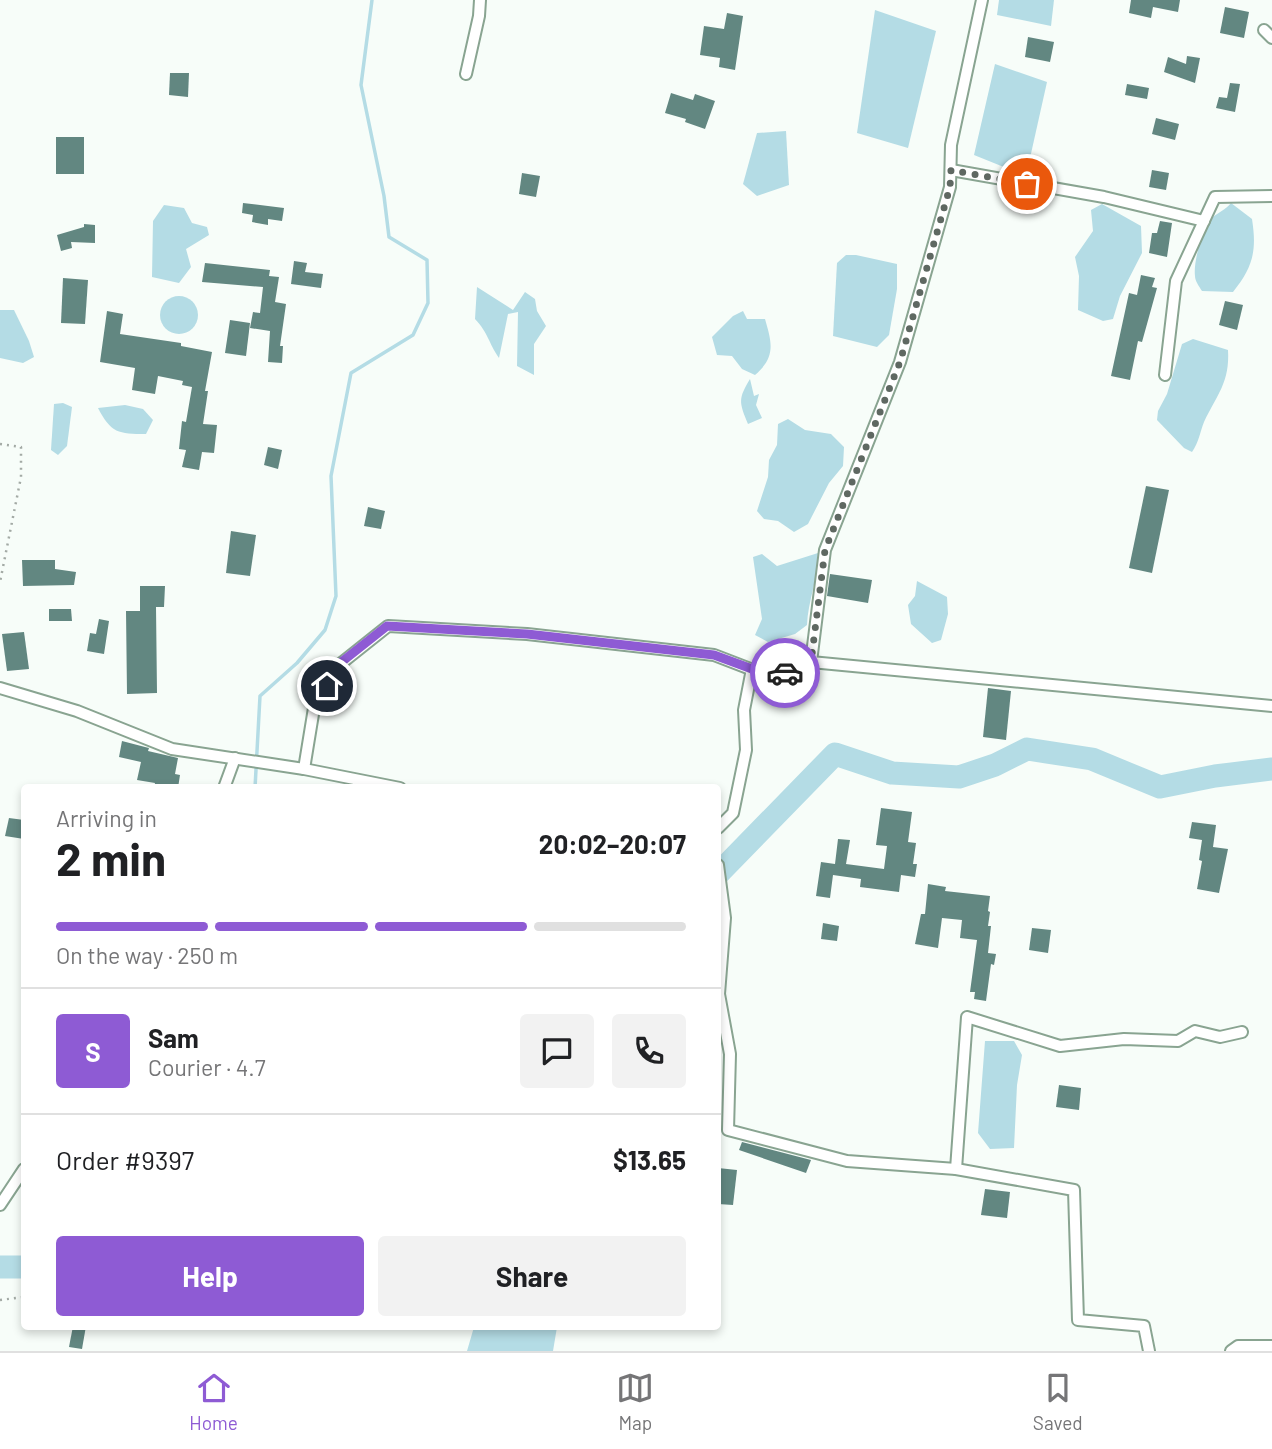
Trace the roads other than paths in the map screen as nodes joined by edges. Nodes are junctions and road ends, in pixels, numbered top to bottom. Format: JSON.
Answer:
{"nodes":[{"id":1,"x":480,"y":0,"type":"edge"},
{"id":2,"x":982,"y":0,"type":"edge"},
{"id":3,"x":466,"y":74,"type":"dead end"},
{"id":4,"x":951,"y":170,"type":"junction"},
{"id":5,"x":1272,"y":196,"type":"edge"},
{"id":6,"x":1204,"y":221,"type":"junction"},
{"id":7,"x":1165,"y":375,"type":"dead end"},
{"id":8,"x":811,"y":662,"type":"junction"},
{"id":9,"x":752,"y":670,"type":"junction"},
{"id":10,"x":0,"y":688,"type":"edge"},
{"id":11,"x":1272,"y":706,"type":"edge"},
{"id":12,"x":235,"y":758,"type":"junction"},
{"id":13,"x":304,"y":769,"type":"junction"},
{"id":14,"x":225,"y":784,"type":"edge"},
{"id":15,"x":380,"y":784,"type":"edge"},
{"id":16,"x":721,"y":825,"type":"edge"},
{"id":17,"x":721,"y":888,"type":"edge"},
{"id":18,"x":721,"y":969,"type":"edge"},
{"id":19,"x":721,"y":1005,"type":"edge"},
{"id":20,"x":1242,"y":1032,"type":"dead end"},
{"id":21,"x":956,"y":1169,"type":"junction"},
{"id":22,"x":21,"y":1174,"type":"edge"},
{"id":23,"x":0,"y":1205,"type":"edge"},
{"id":24,"x":1272,"y":1346,"type":"edge"},
{"id":25,"x":1149,"y":1351,"type":"edge"},
{"id":26,"x":1231,"y":1351,"type":"edge"}],
"edges":[{"from":1,"to":3,"type":"street"},
{"from":2,"to":4,"type":"street"},
{"from":4,"to":6,"type":"street"},
{"from":4,"to":8,"type":"street"},
{"from":5,"to":6,"type":"street"},
{"from":6,"to":7,"type":"street"},
{"from":8,"to":9,"type":"street"},
{"from":8,"to":11,"type":"street"},
{"from":9,"to":13,"type":"street"},
{"from":9,"to":16,"type":"street"},
{"from":10,"to":12,"type":"street"},
{"from":12,"to":13,"type":"street"},
{"from":12,"to":14,"type":"street"},
{"from":13,"to":15,"type":"street"},
{"from":17,"to":18,"type":"street"},
{"from":19,"to":21,"type":"street"},
{"from":20,"to":21,"type":"street"},
{"from":21,"to":25,"type":"street"},
{"from":22,"to":23,"type":"street"},
{"from":24,"to":26,"type":"street"}]}
